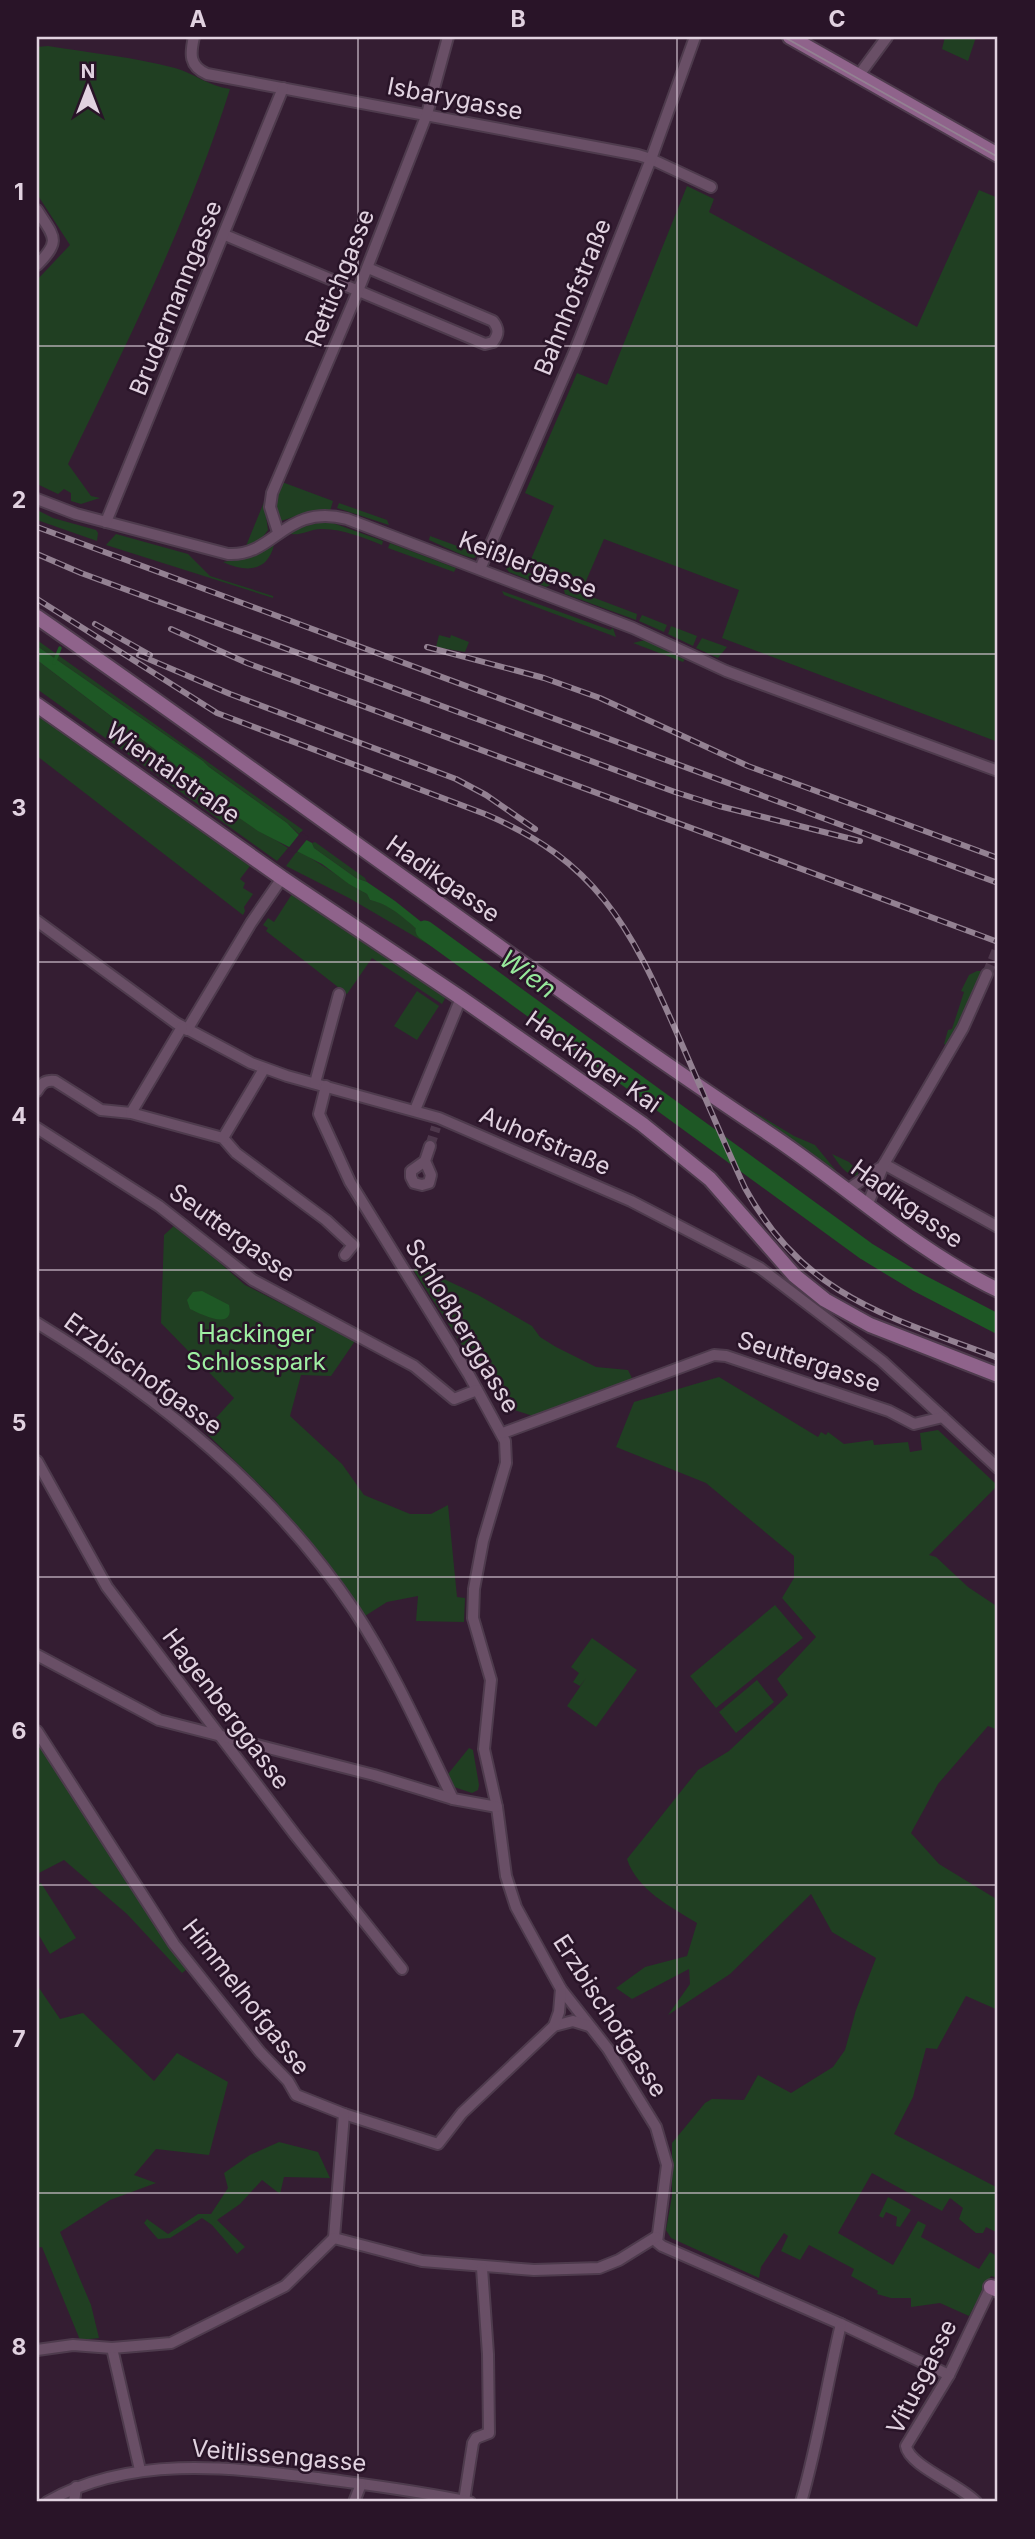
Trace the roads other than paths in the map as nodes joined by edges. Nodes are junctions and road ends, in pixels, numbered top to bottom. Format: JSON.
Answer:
{"nodes":[{"id":1,"x":194,"y":37,"type":"edge"},
{"id":2,"x":448,"y":37,"type":"edge"},
{"id":3,"x":695,"y":37,"type":"edge"},
{"id":4,"x":790,"y":37,"type":"edge"},
{"id":5,"x":887,"y":37,"type":"edge"},
{"id":6,"x":859,"y":75,"type":"junction"},
{"id":7,"x":283,"y":88,"type":"junction"},
{"id":8,"x":427,"y":114,"type":"junction"},
{"id":9,"x":998,"y":155,"type":"edge"},
{"id":10,"x":652,"y":159,"type":"junction"},
{"id":11,"x":712,"y":187,"type":"dead end"},
{"id":12,"x":37,"y":210,"type":"edge"},
{"id":13,"x":225,"y":235,"type":"junction"},
{"id":14,"x":37,"y":265,"type":"edge"},
{"id":15,"x":368,"y":268,"type":"junction"},
{"id":16,"x":358,"y":290,"type":"junction"},
{"id":17,"x":37,"y":499,"type":"edge"},
{"id":18,"x":106,"y":522,"type":"junction"},
{"id":19,"x":278,"y":532,"type":"junction"},
{"id":20,"x":480,"y":569,"type":"junction"},
{"id":21,"x":37,"y":617,"type":"edge"},
{"id":22,"x":37,"y":705,"type":"edge"},
{"id":23,"x":998,"y":771,"type":"edge"},
{"id":24,"x":282,"y":878,"type":"junction"},
{"id":25,"x":37,"y":922,"type":"edge"},
{"id":26,"x":987,"y":974,"type":"tunnel mouth"},
{"id":27,"x":339,"y":994,"type":"dead end"},
{"id":28,"x":461,"y":998,"type":"junction"},
{"id":29,"x":185,"y":1028,"type":"junction"},
{"id":30,"x":264,"y":1069,"type":"junction"},
{"id":31,"x":321,"y":1084,"type":"junction"},
{"id":32,"x":37,"y":1091,"type":"edge"},
{"id":33,"x":415,"y":1110,"type":"junction"},
{"id":34,"x":131,"y":1113,"type":"junction"},
{"id":35,"x":37,"y":1128,"type":"edge"},
{"id":36,"x":223,"y":1138,"type":"junction"},
{"id":37,"x":430,"y":1146,"type":"tunnel mouth"},
{"id":38,"x":425,"y":1161,"type":"dead end"},
{"id":39,"x":884,"y":1164,"type":"junction"},
{"id":40,"x":847,"y":1190,"type":"junction"},
{"id":41,"x":867,"y":1206,"type":"junction"},
{"id":42,"x":998,"y":1227,"type":"edge"},
{"id":43,"x":345,"y":1255,"type":"dead end"},
{"id":44,"x":998,"y":1290,"type":"edge"},
{"id":45,"x":37,"y":1323,"type":"edge"},
{"id":46,"x":998,"y":1375,"type":"edge"},
{"id":47,"x":477,"y":1390,"type":"junction"},
{"id":48,"x":943,"y":1417,"type":"junction"},
{"id":49,"x":503,"y":1433,"type":"junction"},
{"id":50,"x":37,"y":1461,"type":"edge"},
{"id":51,"x":998,"y":1468,"type":"edge"},
{"id":52,"x":37,"y":1655,"type":"edge"},
{"id":53,"x":37,"y":1731,"type":"edge"},
{"id":54,"x":222,"y":1737,"type":"junction"},
{"id":55,"x":453,"y":1799,"type":"junction"},
{"id":56,"x":496,"y":1807,"type":"junction"},
{"id":57,"x":402,"y":1969,"type":"dead end"},
{"id":58,"x":561,"y":1989,"type":"junction"},
{"id":59,"x":554,"y":2026,"type":"junction"},
{"id":60,"x":592,"y":2028,"type":"junction"},
{"id":61,"x":344,"y":2115,"type":"junction"},
{"id":62,"x":656,"y":2236,"type":"junction"},
{"id":63,"x":334,"y":2238,"type":"junction"},
{"id":64,"x":482,"y":2268,"type":"junction"},
{"id":65,"x":995,"y":2289,"type":"edge"},
{"id":66,"x":841,"y":2324,"type":"junction"},
{"id":67,"x":112,"y":2348,"type":"junction"},
{"id":68,"x":37,"y":2350,"type":"edge"},
{"id":69,"x":949,"y":2375,"type":"junction"},
{"id":70,"x":140,"y":2470,"type":"junction"},
{"id":71,"x":361,"y":2484,"type":"junction"},
{"id":72,"x":76,"y":2487,"type":"junction"},
{"id":73,"x":47,"y":2502,"type":"edge"},
{"id":74,"x":74,"y":2502,"type":"edge"},
{"id":75,"x":354,"y":2502,"type":"edge"},
{"id":76,"x":468,"y":2502,"type":"edge"},
{"id":77,"x":800,"y":2502,"type":"edge"},
{"id":78,"x":976,"y":2502,"type":"edge"}],
"edges":[{"from":1,"to":7,"type":"street","name":"Isbarygasse"},
{"from":2,"to":8,"type":"street","name":"Rettichgasse"},
{"from":3,"to":10,"type":"street","name":"Bahnhofstraße"},
{"from":4,"to":6,"type":"main road"},
{"from":5,"to":6,"type":"street"},
{"from":6,"to":9,"type":"main road"},
{"from":7,"to":8,"type":"street","name":"Isbarygasse"},
{"from":7,"to":13,"type":"street","name":"Brudermanngasse"},
{"from":8,"to":10,"type":"street","name":"Isbarygasse"},
{"from":8,"to":15,"type":"street","name":"Rettichgasse"},
{"from":10,"to":11,"type":"street","name":"Isbarygasse"},
{"from":10,"to":20,"type":"street","name":"Bahnhofstraße"},
{"from":12,"to":14,"type":"street"},
{"from":13,"to":16,"type":"street"},
{"from":13,"to":18,"type":"street","name":"Brudermanngasse"},
{"from":15,"to":16,"type":"street","name":"Rettichgasse"},
{"from":15,"to":16,"type":"street"},
{"from":16,"to":19,"type":"street","name":"Rettichgasse"},
{"from":17,"to":18,"type":"street","name":"Keißlergasse"},
{"from":18,"to":19,"type":"street","name":"Keißlergasse"},
{"from":19,"to":20,"type":"street","name":"Keißlergasse"},
{"from":20,"to":23,"type":"street","name":"Keißlergasse"},
{"from":21,"to":40,"type":"main road","name":"Hadikgasse"},
{"from":22,"to":24,"type":"main road","name":"Wientalstraße"},
{"from":24,"to":28,"type":"main road","name":"Hackinger Kai"},
{"from":24,"to":29,"type":"street"},
{"from":25,"to":29,"type":"street","name":"Auhofstraße"},
{"from":26,"to":39,"type":"street"},
{"from":27,"to":31,"type":"street","name":"Schloßberggasse"},
{"from":28,"to":33,"type":"street"},
{"from":28,"to":46,"type":"main road","name":"Hackinger Kai"},
{"from":29,"to":30,"type":"street","name":"Auhofstraße"},
{"from":29,"to":34,"type":"street"},
{"from":30,"to":31,"type":"street","name":"Auhofstraße"},
{"from":30,"to":36,"type":"street"},
{"from":31,"to":33,"type":"street","name":"Auhofstraße"},
{"from":31,"to":47,"type":"street","name":"Schloßberggasse"},
{"from":32,"to":34,"type":"street"},
{"from":33,"to":48,"type":"street","name":"Auhofstraße"},
{"from":34,"to":36,"type":"street"},
{"from":35,"to":47,"type":"street","name":"Seuttergasse"},
{"from":36,"to":43,"type":"street"},
{"from":37,"to":38,"type":"street"},
{"from":39,"to":40,"type":"street"},
{"from":39,"to":41,"type":"street"},
{"from":39,"to":42,"type":"street"},
{"from":40,"to":41,"type":"main road","name":"Hadikgasse"},
{"from":41,"to":44,"type":"main road","name":"Hadikgasse"},
{"from":45,"to":55,"type":"street","name":"Erzbischofgasse"},
{"from":47,"to":49,"type":"street","name":"Schloßberggasse"},
{"from":48,"to":49,"type":"street","name":"Seuttergasse"},
{"from":48,"to":51,"type":"street","name":"Auhofstraße"},
{"from":49,"to":56,"type":"street","name":"Schloßberggasse"},
{"from":50,"to":54,"type":"street","name":"Hagenberggasse"},
{"from":52,"to":54,"type":"street"},
{"from":53,"to":61,"type":"street","name":"Himmelhofgasse"},
{"from":54,"to":55,"type":"street"},
{"from":54,"to":57,"type":"street","name":"Hagenberggasse"},
{"from":55,"to":56,"type":"street"},
{"from":56,"to":58,"type":"street","name":"Erzbischofgasse"},
{"from":58,"to":59,"type":"street"},
{"from":58,"to":60,"type":"street","name":"Erzbischofgasse"},
{"from":59,"to":60,"type":"street"},
{"from":59,"to":61,"type":"street","name":"Himmelhofgasse"},
{"from":60,"to":62,"type":"street","name":"Erzbischofgasse"},
{"from":61,"to":63,"type":"street"},
{"from":62,"to":64,"type":"street"},
{"from":62,"to":66,"type":"street"},
{"from":63,"to":64,"type":"street"},
{"from":63,"to":67,"type":"street"},
{"from":64,"to":76,"type":"street"},
{"from":65,"to":69,"type":"street","name":"Vitusgasse"},
{"from":66,"to":69,"type":"street"},
{"from":66,"to":77,"type":"street"},
{"from":67,"to":68,"type":"street"},
{"from":67,"to":70,"type":"street"},
{"from":69,"to":78,"type":"street","name":"Vitusgasse"},
{"from":70,"to":71,"type":"street","name":"Veitlissengasse"},
{"from":70,"to":72,"type":"street","name":"Veitlissengasse"},
{"from":71,"to":75,"type":"street"},
{"from":71,"to":76,"type":"street","name":"Veitlissengasse"},
{"from":72,"to":73,"type":"street","name":"Veitlissengasse"},
{"from":72,"to":74,"type":"street"}]}
